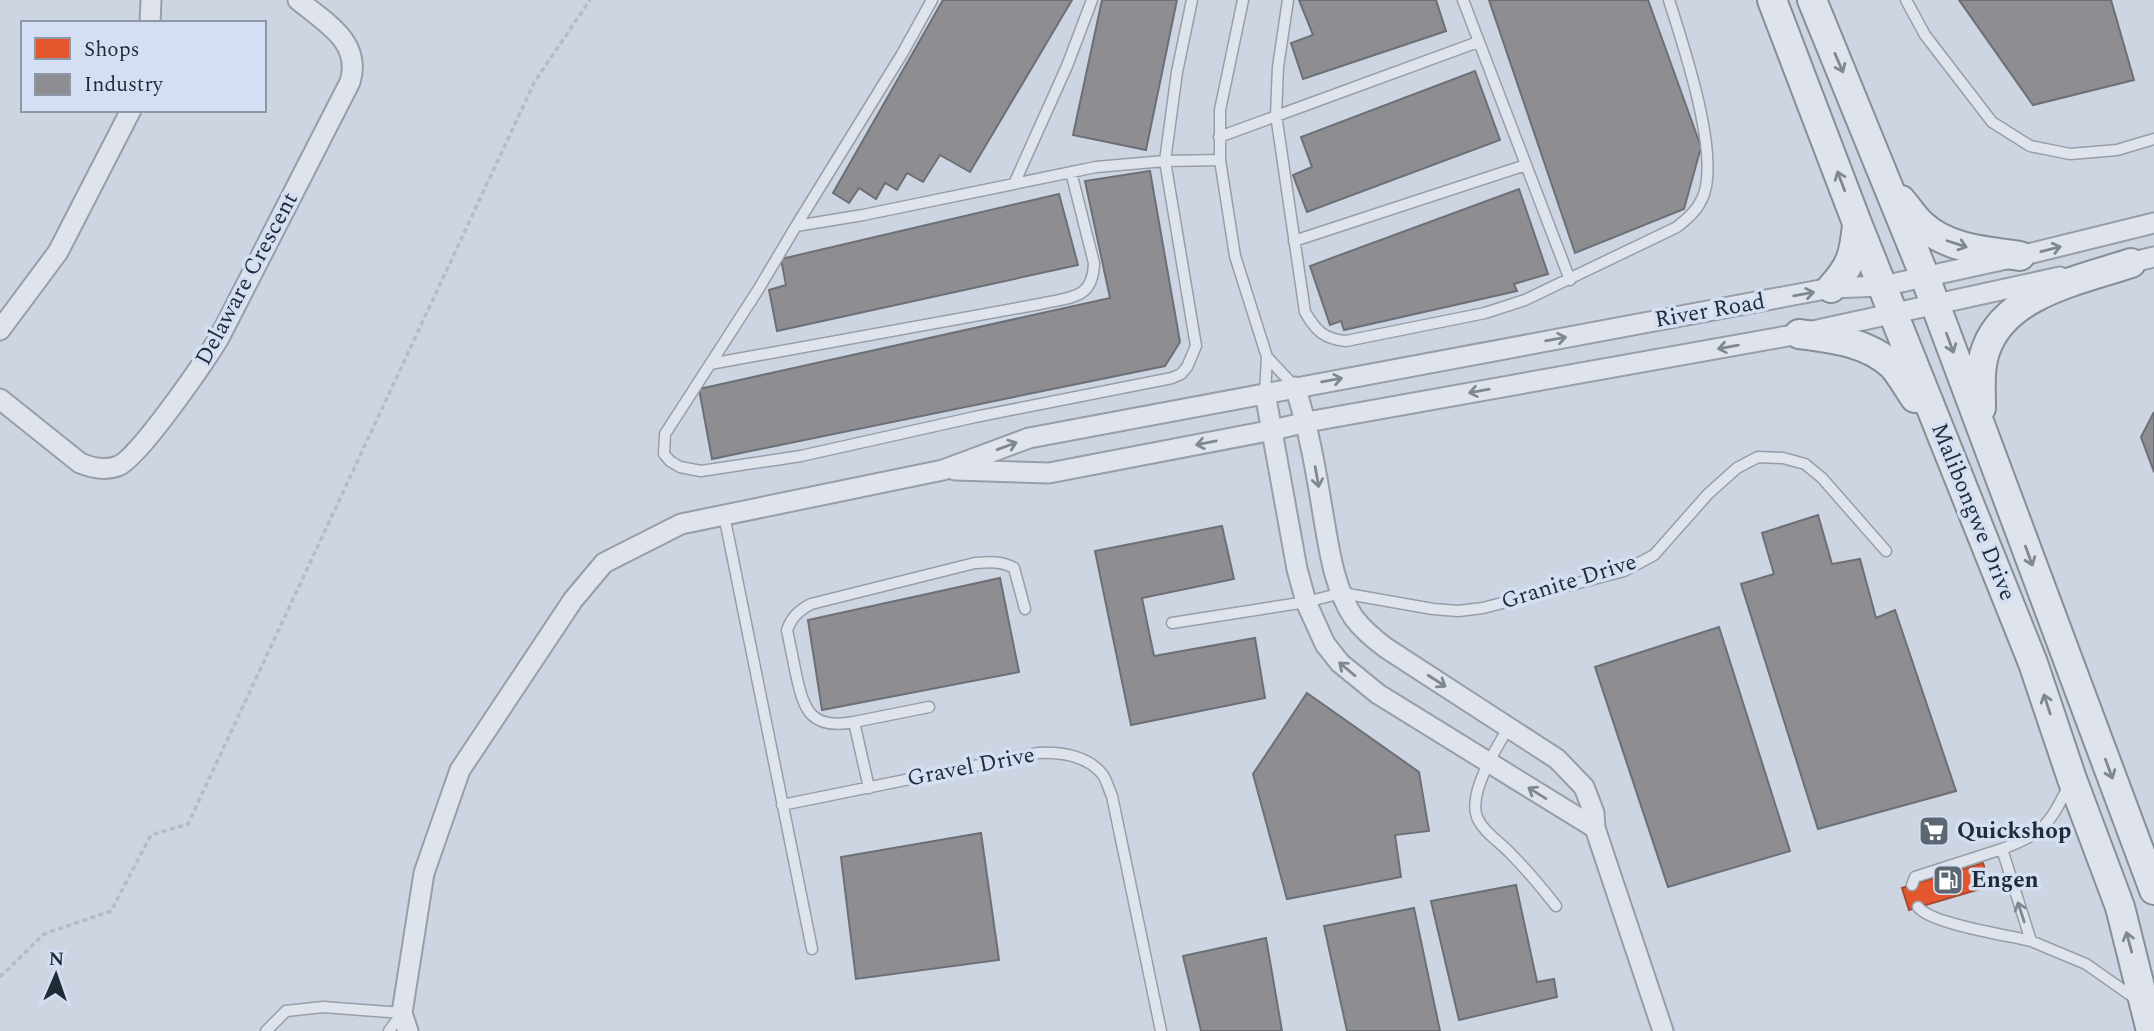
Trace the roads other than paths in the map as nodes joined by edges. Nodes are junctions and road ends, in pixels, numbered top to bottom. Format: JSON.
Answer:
{"nodes":[{"id":1,"x":150,"y":0,"type":"edge"},
{"id":2,"x":298,"y":0,"type":"edge"},
{"id":3,"x":932,"y":0,"type":"edge"},
{"id":4,"x":1093,"y":0,"type":"edge"},
{"id":5,"x":1192,"y":0,"type":"edge"},
{"id":6,"x":1243,"y":0,"type":"edge"},
{"id":7,"x":1288,"y":0,"type":"edge"},
{"id":8,"x":1463,"y":0,"type":"edge"},
{"id":9,"x":1669,"y":0,"type":"edge"},
{"id":10,"x":1772,"y":0,"type":"edge"},
{"id":11,"x":1812,"y":0,"type":"edge"},
{"id":12,"x":1906,"y":0,"type":"edge"},
{"id":13,"x":150,"y":21,"type":"edge"},
{"id":14,"x":1478,"y":42,"type":"junction"},
{"id":15,"x":130,"y":112,"type":"edge"},
{"id":16,"x":1276,"y":115,"type":"junction"},
{"id":17,"x":1219,"y":137,"type":"junction"},
{"id":18,"x":2154,"y":139,"type":"edge"},
{"id":19,"x":1220,"y":160,"type":"junction"},
{"id":20,"x":1165,"y":161,"type":"junction"},
{"id":21,"x":1526,"y":165,"type":"junction"},
{"id":22,"x":1071,"y":172,"type":"junction"},
{"id":23,"x":1014,"y":184,"type":"junction"},
{"id":24,"x":1889,"y":184,"type":"junction"},
{"id":25,"x":1857,"y":223,"type":"junction"},
{"id":26,"x":2154,"y":223,"type":"edge"},
{"id":27,"x":796,"y":226,"type":"junction"},
{"id":28,"x":1294,"y":241,"type":"junction"},
{"id":29,"x":2020,"y":256,"type":"junction"},
{"id":30,"x":2142,"y":260,"type":"edge"},
{"id":31,"x":1570,"y":280,"type":"junction"},
{"id":32,"x":1883,"y":286,"type":"junction"},
{"id":33,"x":1831,"y":288,"type":"junction"},
{"id":34,"x":1930,"y":290,"type":"junction"},
{"id":35,"x":1893,"y":313,"type":"junction"},
{"id":36,"x":0,"y":330,"type":"edge"},
{"id":37,"x":1799,"y":334,"type":"junction"},
{"id":38,"x":1267,"y":357,"type":"junction"},
{"id":39,"x":710,"y":364,"type":"junction"},
{"id":40,"x":1295,"y":387,"type":"junction"},
{"id":41,"x":1265,"y":393,"type":"junction"},
{"id":42,"x":0,"y":399,"type":"edge"},
{"id":43,"x":1307,"y":422,"type":"junction"},
{"id":44,"x":1273,"y":430,"type":"junction"},
{"id":45,"x":1982,"y":430,"type":"junction"},
{"id":46,"x":1948,"y":447,"type":"junction"},
{"id":47,"x":943,"y":470,"type":"junction"},
{"id":48,"x":724,"y":515,"type":"junction"},
{"id":49,"x":1886,"y":551,"type":"dead end"},
{"id":50,"x":1342,"y":593,"type":"junction"},
{"id":51,"x":1306,"y":602,"type":"junction"},
{"id":52,"x":1025,"y":609,"type":"dead end"},
{"id":53,"x":1172,"y":623,"type":"dead end"},
{"id":54,"x":929,"y":707,"type":"dead end"},
{"id":55,"x":854,"y":722,"type":"junction"},
{"id":56,"x":1509,"y":727,"type":"junction"},
{"id":57,"x":1488,"y":762,"type":"junction"},
{"id":58,"x":2072,"y":779,"type":"junction"},
{"id":59,"x":869,"y":788,"type":"junction"},
{"id":60,"x":782,"y":805,"type":"junction"},
{"id":61,"x":1595,"y":828,"type":"junction"},
{"id":62,"x":2002,"y":849,"type":"junction"},
{"id":63,"x":1912,"y":885,"type":"dead end"},
{"id":64,"x":2154,"y":890,"type":"edge"},
{"id":65,"x":1556,"y":906,"type":"dead end"},
{"id":66,"x":1918,"y":907,"type":"dead end"},
{"id":67,"x":2031,"y":941,"type":"junction"},
{"id":68,"x":812,"y":949,"type":"dead end"},
{"id":69,"x":2149,"y":1020,"type":"edge"},
{"id":70,"x":405,"y":1022,"type":"edge"},
{"id":71,"x":266,"y":1031,"type":"edge"},
{"id":72,"x":389,"y":1031,"type":"edge"},
{"id":73,"x":1161,"y":1031,"type":"edge"},
{"id":74,"x":1663,"y":1031,"type":"edge"}],
"edges":[{"from":1,"to":13,"type":"street"},
{"from":2,"to":42,"type":"street","name":"Delaware Crescent"},
{"from":3,"to":27,"type":"lane"},
{"from":4,"to":23,"type":"lane"},
{"from":5,"to":20,"type":"lane"},
{"from":6,"to":17,"type":"lane"},
{"from":7,"to":16,"type":"lane"},
{"from":8,"to":14,"type":"lane"},
{"from":9,"to":31,"type":"lane"},
{"from":25,"to":10,"type":"main road","name":"Malibongwe Drive","one_way":true},
{"from":11,"to":24,"type":"main road","name":"Malibongwe Drive","one_way":true},
{"from":12,"to":18,"type":"lane"},
{"from":14,"to":16,"type":"lane"},
{"from":14,"to":21,"type":"lane"},
{"from":15,"to":36,"type":"street"},
{"from":16,"to":17,"type":"lane"},
{"from":16,"to":28,"type":"lane"},
{"from":17,"to":19,"type":"lane"},
{"from":19,"to":20,"type":"lane"},
{"from":19,"to":38,"type":"lane"},
{"from":20,"to":22,"type":"lane"},
{"from":20,"to":39,"type":"lane"},
{"from":21,"to":28,"type":"lane"},
{"from":21,"to":31,"type":"lane"},
{"from":22,"to":23,"type":"lane"},
{"from":22,"to":39,"type":"lane"},
{"from":23,"to":27,"type":"lane"},
{"from":24,"to":29,"type":"main road","one_way":true},
{"from":24,"to":34,"type":"main road","name":"Malibongwe Drive"},
{"from":25,"to":32,"type":"main road","name":"Malibongwe Drive"},
{"from":25,"to":33,"type":"main road"},
{"from":29,"to":26,"type":"street","name":"River Road","one_way":true},
{"from":27,"to":39,"type":"lane"},
{"from":28,"to":31,"type":"lane"},
{"from":29,"to":34,"type":"street","name":"River Road"},
{"from":30,"to":34,"type":"street","name":"River Road"},
{"from":30,"to":45,"type":"main road"},
{"from":32,"to":33,"type":"street","name":"River Road"},
{"from":32,"to":34,"type":"street","name":"River Road"},
{"from":32,"to":35,"type":"main road","name":"Malibongwe Drive"},
{"from":40,"to":33,"type":"street","name":"River Road","one_way":true},
{"from":34,"to":35,"type":"street","name":"River Road"},
{"from":34,"to":45,"type":"main road","name":"Malibongwe Drive","one_way":true},
{"from":35,"to":37,"type":"street","name":"River Road"},
{"from":35,"to":46,"type":"main road","name":"Malibongwe Drive"},
{"from":37,"to":43,"type":"street","name":"River Road","one_way":true},
{"from":37,"to":46,"type":"main road"},
{"from":38,"to":40,"type":"lane"},
{"from":38,"to":41,"type":"lane"},
{"from":40,"to":41,"type":"street","name":"River Road"},
{"from":40,"to":43,"type":"street"},
{"from":41,"to":44,"type":"street"},
{"from":47,"to":41,"type":"street","name":"River Road","one_way":true},
{"from":43,"to":44,"type":"street","name":"River Road"},
{"from":43,"to":50,"type":"street","one_way":true},
{"from":44,"to":47,"type":"street","name":"River Road","one_way":true},
{"from":44,"to":51,"type":"street"},
{"from":45,"to":64,"type":"main road","name":"Malibongwe Drive","one_way":true},
{"from":58,"to":46,"type":"main road","name":"Malibongwe Drive","one_way":true},
{"from":47,"to":48,"type":"street"},
{"from":48,"to":60,"type":"lane"},
{"from":48,"to":70,"type":"street"},
{"from":49,"to":50,"type":"lane","name":"Granite Drive"},
{"from":50,"to":51,"type":"lane","name":"Granite Drive"},
{"from":50,"to":56,"type":"street","one_way":true},
{"from":51,"to":53,"type":"lane","name":"Granite Drive"},
{"from":57,"to":51,"type":"street","one_way":true},
{"from":52,"to":55,"type":"lane"},
{"from":54,"to":55,"type":"lane"},
{"from":55,"to":59,"type":"lane"},
{"from":56,"to":57,"type":"lane"},
{"from":56,"to":61,"type":"street"},
{"from":61,"to":57,"type":"street","one_way":true},
{"from":57,"to":65,"type":"lane"},
{"from":58,"to":62,"type":"lane"},
{"from":69,"to":58,"type":"main road","name":"Malibongwe Drive","one_way":true},
{"from":59,"to":60,"type":"lane","name":"Gravel Drive"},
{"from":59,"to":73,"type":"lane","name":"Gravel Drive"},
{"from":60,"to":68,"type":"lane"},
{"from":61,"to":74,"type":"street"},
{"from":62,"to":63,"type":"lane"},
{"from":67,"to":62,"type":"lane","one_way":true},
{"from":66,"to":67,"type":"lane"},
{"from":67,"to":69,"type":"lane"},
{"from":70,"to":71,"type":"lane"},
{"from":70,"to":72,"type":"lane"}]}
